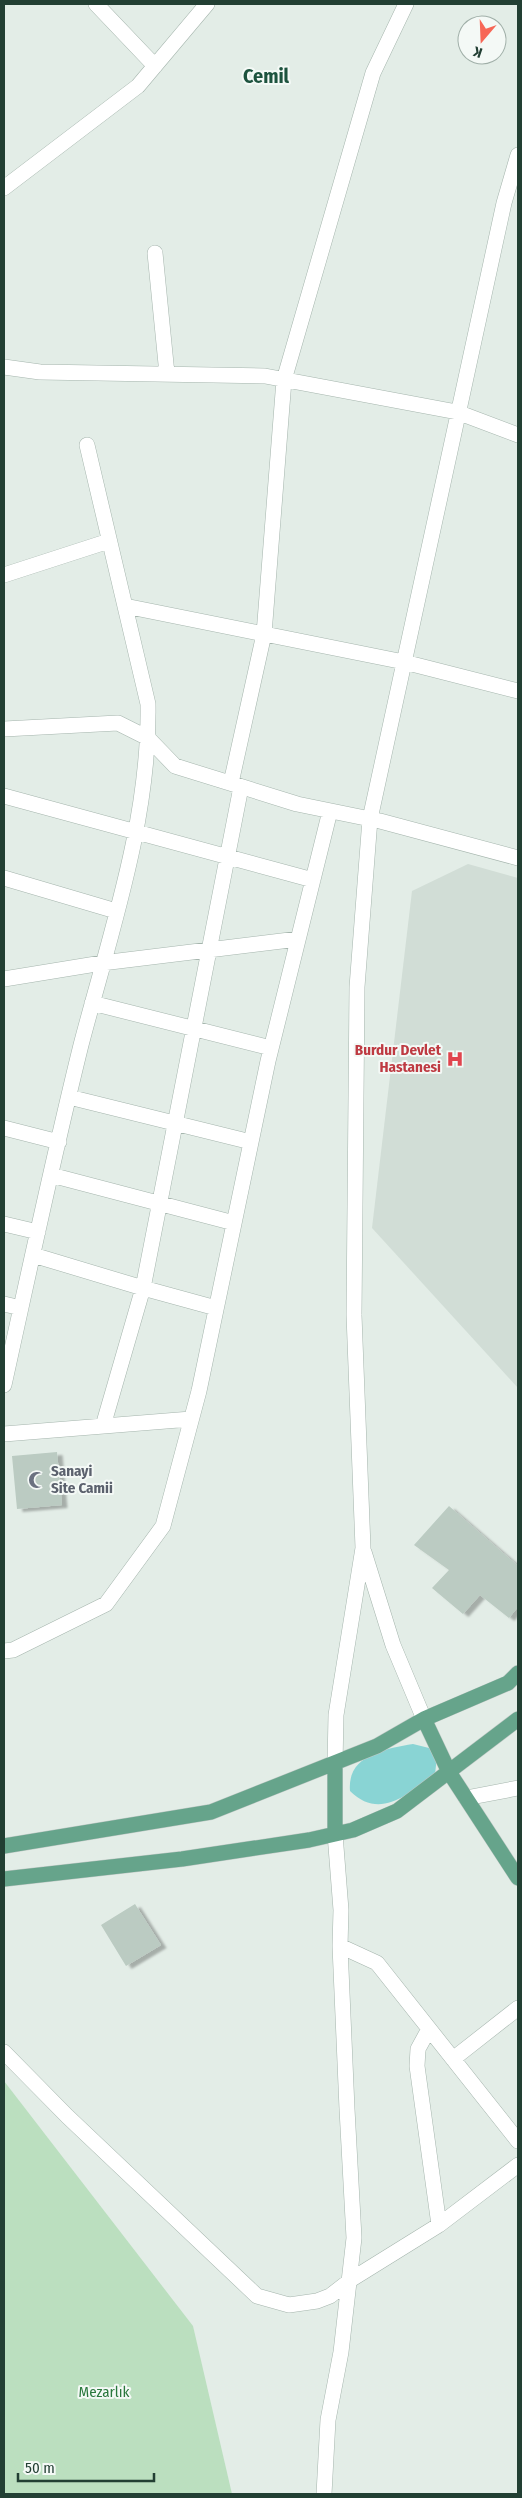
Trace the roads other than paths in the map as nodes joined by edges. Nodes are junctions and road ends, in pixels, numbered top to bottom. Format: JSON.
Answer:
{"nodes":[{"id":1,"x":96,"y":4,"type":"edge"},
{"id":2,"x":207,"y":4,"type":"edge"},
{"id":3,"x":406,"y":4,"type":"edge"},
{"id":4,"x":155,"y":66,"type":"junction"},
{"id":5,"x":518,"y":155,"type":"edge"},
{"id":6,"x":4,"y":188,"type":"edge"},
{"id":7,"x":155,"y":253,"type":"dead end"},
{"id":8,"x":4,"y":368,"type":"edge"},
{"id":9,"x":167,"y":374,"type":"junction"},
{"id":10,"x":284,"y":380,"type":"junction"},
{"id":11,"x":457,"y":412,"type":"junction"},
{"id":12,"x":518,"y":435,"type":"edge"},
{"id":13,"x":87,"y":445,"type":"dead end"},
{"id":14,"x":110,"y":541,"type":"junction"},
{"id":15,"x":4,"y":574,"type":"edge"},
{"id":16,"x":125,"y":606,"type":"junction"},
{"id":17,"x":264,"y":634,"type":"junction"},
{"id":18,"x":404,"y":662,"type":"junction"},
{"id":19,"x":518,"y":691,"type":"edge"},
{"id":20,"x":4,"y":729,"type":"edge"},
{"id":21,"x":148,"y":738,"type":"junction"},
{"id":22,"x":236,"y":785,"type":"junction"},
{"id":23,"x":4,"y":796,"type":"edge"},
{"id":24,"x":330,"y":811,"type":"junction"},
{"id":25,"x":370,"y":819,"type":"junction"},
{"id":26,"x":136,"y":831,"type":"junction"},
{"id":27,"x":227,"y":856,"type":"junction"},
{"id":28,"x":518,"y":858,"type":"edge"},
{"id":29,"x":4,"y":878,"type":"edge"},
{"id":30,"x":313,"y":880,"type":"junction"},
{"id":31,"x":116,"y":911,"type":"junction"},
{"id":32,"x":298,"y":939,"type":"junction"},
{"id":33,"x":208,"y":950,"type":"junction"},
{"id":34,"x":102,"y":963,"type":"junction"},
{"id":35,"x":4,"y":979,"type":"edge"},
{"id":36,"x":92,"y":1003,"type":"junction"},
{"id":37,"x":192,"y":1028,"type":"junction"},
{"id":38,"x":271,"y":1048,"type":"junction"},
{"id":39,"x":69,"y":1097,"type":"junction"},
{"id":40,"x":174,"y":1123,"type":"junction"},
{"id":41,"x":4,"y":1128,"type":"edge"},
{"id":42,"x":59,"y":1142,"type":"junction"},
{"id":43,"x":251,"y":1142,"type":"junction"},
{"id":44,"x":51,"y":1175,"type":"junction"},
{"id":45,"x":159,"y":1203,"type":"junction"},
{"id":46,"x":4,"y":1224,"type":"edge"},
{"id":47,"x":234,"y":1224,"type":"junction"},
{"id":48,"x":38,"y":1232,"type":"junction"},
{"id":49,"x":33,"y":1255,"type":"junction"},
{"id":50,"x":143,"y":1288,"type":"junction"},
{"id":51,"x":4,"y":1304,"type":"edge"},
{"id":52,"x":21,"y":1308,"type":"junction"},
{"id":53,"x":216,"y":1308,"type":"junction"},
{"id":54,"x":4,"y":1385,"type":"edge"},
{"id":55,"x":191,"y":1419,"type":"junction"},
{"id":56,"x":104,"y":1426,"type":"junction"},
{"id":57,"x":4,"y":1434,"type":"edge"},
{"id":58,"x":362,"y":1548,"type":"junction"},
{"id":59,"x":4,"y":1651,"type":"edge"},
{"id":60,"x":518,"y":1673,"type":"edge"},
{"id":61,"x":424,"y":1719,"type":"junction"},
{"id":62,"x":518,"y":1719,"type":"edge"},
{"id":63,"x":335,"y":1764,"type":"junction"},
{"id":64,"x":450,"y":1772,"type":"junction"},
{"id":65,"x":518,"y":1788,"type":"edge"},
{"id":66,"x":466,"y":1798,"type":"junction"},
{"id":67,"x":335,"y":1834,"type":"junction"},
{"id":68,"x":4,"y":1846,"type":"edge"},
{"id":69,"x":518,"y":1878,"type":"edge"},
{"id":70,"x":4,"y":1879,"type":"edge"},
{"id":71,"x":340,"y":1946,"type":"junction"},
{"id":72,"x":518,"y":2008,"type":"edge"},
{"id":73,"x":429,"y":2028,"type":"junction"},
{"id":74,"x":4,"y":2052,"type":"edge"},
{"id":75,"x":454,"y":2059,"type":"junction"},
{"id":76,"x":518,"y":2141,"type":"edge"},
{"id":77,"x":518,"y":2165,"type":"edge"},
{"id":78,"x":439,"y":2225,"type":"junction"},
{"id":79,"x":352,"y":2278,"type":"junction"},
{"id":80,"x":324,"y":2494,"type":"edge"}],
"edges":[{"from":1,"to":4,"type":"street"},
{"from":2,"to":4,"type":"street"},
{"from":3,"to":10,"type":"street"},
{"from":4,"to":6,"type":"street"},
{"from":5,"to":11,"type":"street"},
{"from":7,"to":9,"type":"street"},
{"from":8,"to":9,"type":"street"},
{"from":9,"to":10,"type":"street"},
{"from":10,"to":11,"type":"street"},
{"from":10,"to":17,"type":"street"},
{"from":11,"to":12,"type":"street"},
{"from":11,"to":18,"type":"street"},
{"from":13,"to":14,"type":"street"},
{"from":14,"to":15,"type":"street"},
{"from":14,"to":16,"type":"street"},
{"from":16,"to":17,"type":"street"},
{"from":16,"to":21,"type":"street"},
{"from":17,"to":18,"type":"street"},
{"from":17,"to":22,"type":"street"},
{"from":18,"to":19,"type":"street"},
{"from":18,"to":25,"type":"street"},
{"from":20,"to":21,"type":"street"},
{"from":21,"to":22,"type":"street"},
{"from":21,"to":26,"type":"street"},
{"from":22,"to":24,"type":"street"},
{"from":22,"to":27,"type":"street"},
{"from":23,"to":26,"type":"street"},
{"from":24,"to":25,"type":"street"},
{"from":24,"to":30,"type":"street"},
{"from":25,"to":28,"type":"street"},
{"from":25,"to":58,"type":"street"},
{"from":26,"to":27,"type":"street"},
{"from":26,"to":31,"type":"street"},
{"from":27,"to":30,"type":"street"},
{"from":27,"to":33,"type":"street"},
{"from":29,"to":31,"type":"street"},
{"from":30,"to":32,"type":"street"},
{"from":31,"to":34,"type":"street"},
{"from":32,"to":33,"type":"street"},
{"from":32,"to":38,"type":"street"},
{"from":33,"to":34,"type":"street"},
{"from":33,"to":37,"type":"street"},
{"from":34,"to":35,"type":"street"},
{"from":34,"to":36,"type":"street"},
{"from":36,"to":37,"type":"street"},
{"from":36,"to":39,"type":"street"},
{"from":37,"to":38,"type":"street"},
{"from":37,"to":40,"type":"street"},
{"from":38,"to":43,"type":"street"},
{"from":39,"to":40,"type":"street"},
{"from":39,"to":42,"type":"street"},
{"from":40,"to":43,"type":"street"},
{"from":40,"to":45,"type":"street"},
{"from":41,"to":42,"type":"street"},
{"from":42,"to":44,"type":"street"},
{"from":43,"to":47,"type":"street"},
{"from":44,"to":45,"type":"street"},
{"from":44,"to":48,"type":"street"},
{"from":45,"to":47,"type":"street"},
{"from":45,"to":50,"type":"street"},
{"from":46,"to":48,"type":"street"},
{"from":47,"to":53,"type":"street"},
{"from":48,"to":49,"type":"street"},
{"from":49,"to":50,"type":"street"},
{"from":49,"to":52,"type":"street"},
{"from":50,"to":53,"type":"street"},
{"from":50,"to":56,"type":"street"},
{"from":51,"to":52,"type":"street"},
{"from":52,"to":54,"type":"street"},
{"from":53,"to":55,"type":"street"},
{"from":55,"to":56,"type":"street"},
{"from":55,"to":59,"type":"street"},
{"from":56,"to":57,"type":"street"},
{"from":58,"to":61,"type":"street"},
{"from":58,"to":63,"type":"street"},
{"from":60,"to":61,"type":"main road"},
{"from":61,"to":63,"type":"main road"},
{"from":61,"to":64,"type":"main road"},
{"from":62,"to":64,"type":"main road"},
{"from":63,"to":67,"type":"main road"},
{"from":63,"to":68,"type":"main road"},
{"from":64,"to":66,"type":"main road"},
{"from":64,"to":67,"type":"main road"},
{"from":65,"to":66,"type":"street"},
{"from":66,"to":69,"type":"main road"},
{"from":67,"to":70,"type":"main road"},
{"from":67,"to":71,"type":"street"},
{"from":71,"to":73,"type":"street"},
{"from":71,"to":79,"type":"street"},
{"from":72,"to":75,"type":"street"},
{"from":73,"to":75,"type":"street"},
{"from":73,"to":78,"type":"street"},
{"from":74,"to":79,"type":"street"},
{"from":75,"to":76,"type":"street"},
{"from":77,"to":78,"type":"street"},
{"from":78,"to":79,"type":"street"},
{"from":79,"to":80,"type":"street"}]}
